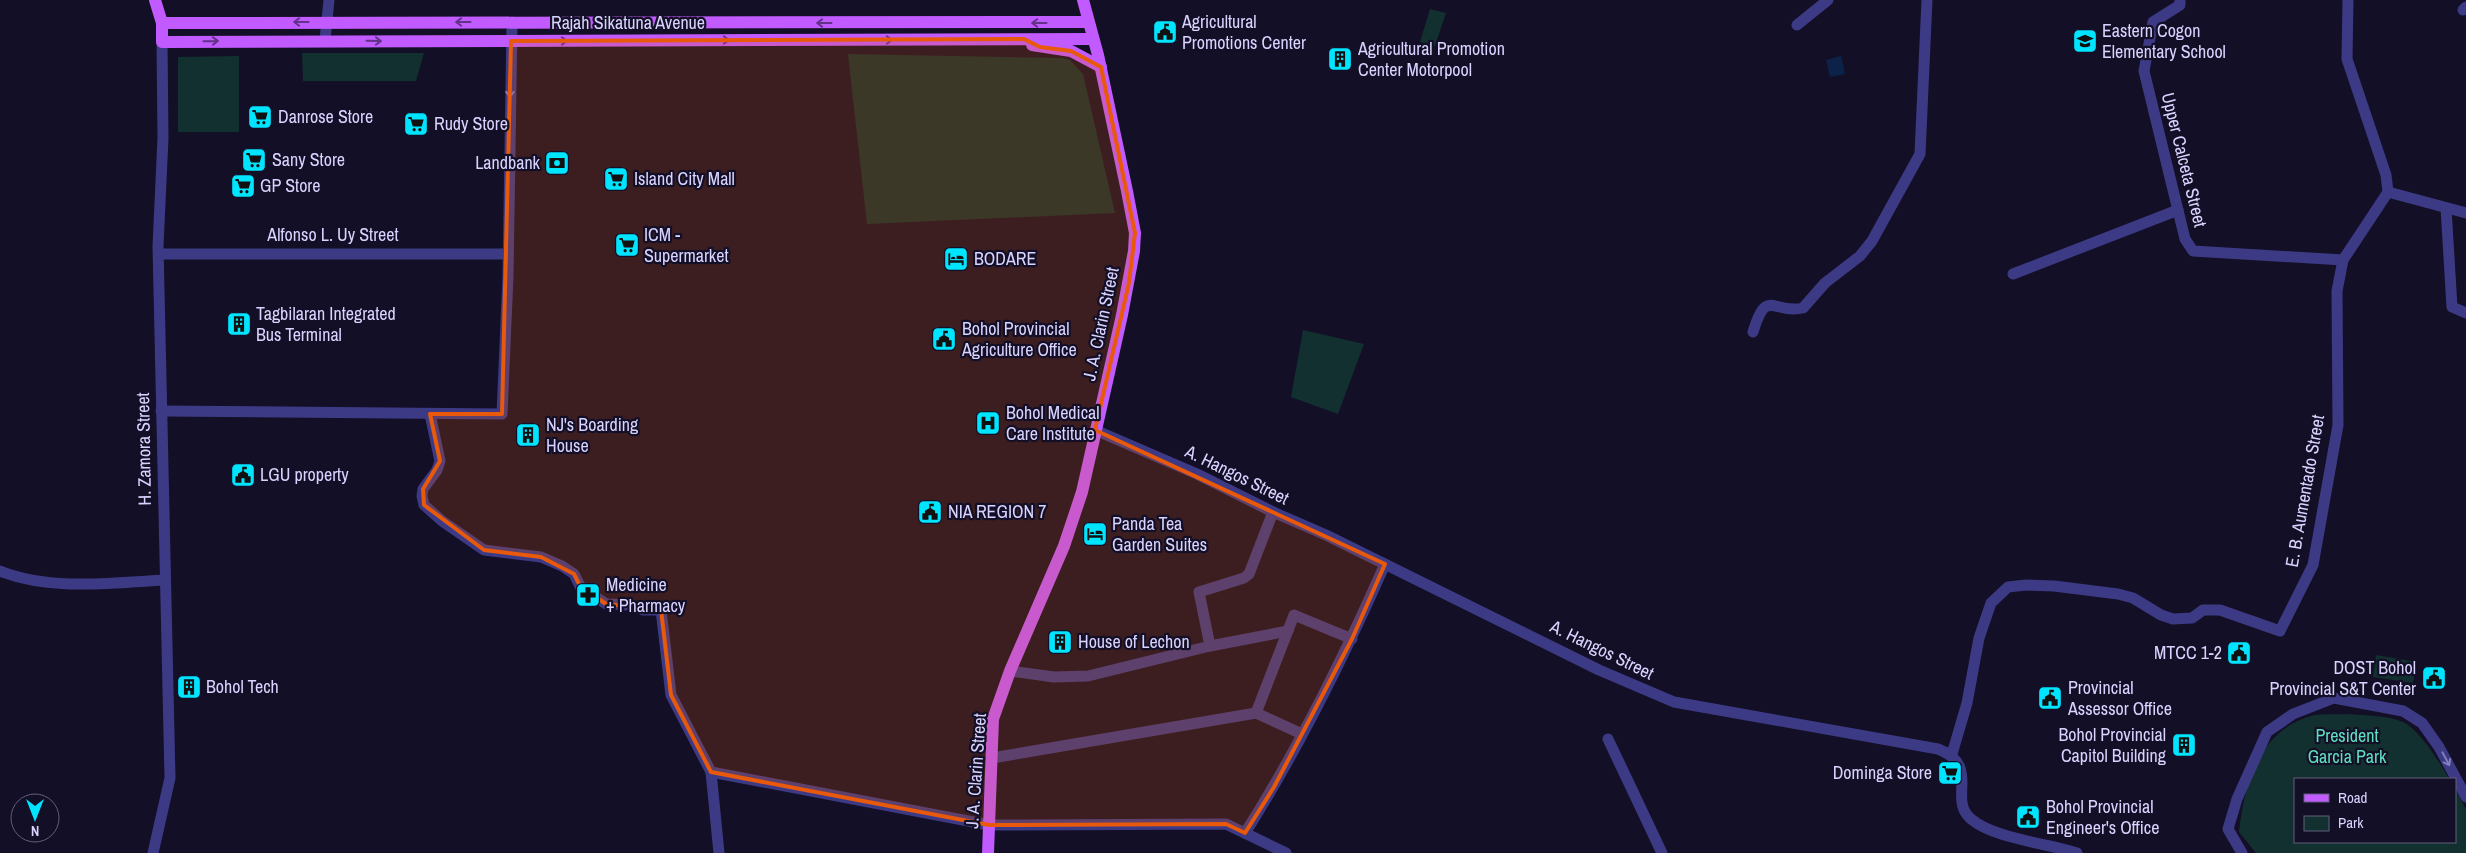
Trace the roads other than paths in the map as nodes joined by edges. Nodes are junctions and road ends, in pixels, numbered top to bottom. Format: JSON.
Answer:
{"nodes":[{"id":1,"x":156,"y":0,"type":"edge"},
{"id":2,"x":329,"y":0,"type":"edge"},
{"id":3,"x":1083,"y":0,"type":"edge"},
{"id":4,"x":1828,"y":0,"type":"edge"},
{"id":5,"x":1927,"y":0,"type":"edge"},
{"id":6,"x":2180,"y":0,"type":"edge"},
{"id":7,"x":2348,"y":0,"type":"edge"},
{"id":8,"x":326,"y":22,"type":"junction"},
{"id":9,"x":488,"y":22,"type":"junction"},
{"id":10,"x":512,"y":22,"type":"junction"},
{"id":11,"x":1088,"y":22,"type":"junction"},
{"id":12,"x":162,"y":23,"type":"junction"},
{"id":13,"x":853,"y":23,"type":"junction"},
{"id":14,"x":1797,"y":24,"type":"dead end"},
{"id":15,"x":1024,"y":39,"type":"junction"},
{"id":16,"x":1093,"y":39,"type":"junction"},
{"id":17,"x":324,"y":40,"type":"junction"},
{"id":18,"x":855,"y":40,"type":"junction"},
{"id":19,"x":487,"y":41,"type":"junction"},
{"id":20,"x":511,"y":41,"type":"junction"},
{"id":21,"x":162,"y":42,"type":"junction"},
{"id":22,"x":1101,"y":67,"type":"junction"},
{"id":23,"x":2388,"y":192,"type":"junction"},
{"id":24,"x":2446,"y":208,"type":"junction"},
{"id":25,"x":2178,"y":210,"type":"junction"},
{"id":26,"x":2466,"y":213,"type":"edge"},
{"id":27,"x":159,"y":254,"type":"junction"},
{"id":28,"x":507,"y":254,"type":"junction"},
{"id":29,"x":2343,"y":260,"type":"junction"},
{"id":30,"x":2013,"y":274,"type":"dead end"},
{"id":31,"x":2466,"y":313,"type":"edge"},
{"id":32,"x":1753,"y":332,"type":"dead end"},
{"id":33,"x":161,"y":411,"type":"junction"},
{"id":34,"x":430,"y":414,"type":"junction"},
{"id":35,"x":1095,"y":430,"type":"junction"},
{"id":36,"x":1273,"y":512,"type":"junction"},
{"id":37,"x":1385,"y":564,"type":"junction"},
{"id":38,"x":0,"y":571,"type":"edge"},
{"id":39,"x":165,"y":580,"type":"junction"},
{"id":40,"x":1288,"y":631,"type":"junction"},
{"id":41,"x":1352,"y":640,"type":"junction"},
{"id":42,"x":1210,"y":646,"type":"junction"},
{"id":43,"x":1010,"y":671,"type":"junction"},
{"id":44,"x":1256,"y":713,"type":"junction"},
{"id":45,"x":1302,"y":734,"type":"junction"},
{"id":46,"x":1608,"y":739,"type":"dead end"},
{"id":47,"x":1952,"y":754,"type":"junction"},
{"id":48,"x":992,"y":758,"type":"junction"},
{"id":49,"x":711,"y":772,"type":"junction"},
{"id":50,"x":2456,"y":778,"type":"edge"},
{"id":51,"x":2456,"y":778,"type":"edge"},
{"id":52,"x":2466,"y":797,"type":"edge"},
{"id":53,"x":989,"y":825,"type":"junction"},
{"id":54,"x":1245,"y":833,"type":"junction"},
{"id":55,"x":153,"y":853,"type":"edge"},
{"id":56,"x":720,"y":853,"type":"edge"},
{"id":57,"x":988,"y":853,"type":"edge"},
{"id":58,"x":1286,"y":853,"type":"edge"},
{"id":59,"x":1662,"y":853,"type":"edge"},
{"id":60,"x":2077,"y":853,"type":"edge"},
{"id":61,"x":2242,"y":853,"type":"edge"}],
"edges":[{"from":1,"to":12,"type":"main road"},
{"from":2,"to":8,"type":"street"},
{"from":3,"to":11,"type":"main road","name":"J. A. Clarin Street"},
{"from":4,"to":14,"type":"street"},
{"from":5,"to":32,"type":"street"},
{"from":6,"to":25,"type":"street","name":"Upper Calceta Street"},
{"from":7,"to":23,"type":"street"},
{"from":9,"to":8,"type":"main road","one_way":true},
{"from":8,"to":12,"type":"main road","one_way":true},
{"from":8,"to":17,"type":"street"},
{"from":9,"to":10,"type":"main road"},
{"from":9,"to":19,"type":"main road"},
{"from":13,"to":10,"type":"main road","one_way":true},
{"from":10,"to":20,"type":"street"},
{"from":11,"to":13,"type":"main road","one_way":true},
{"from":11,"to":16,"type":"main road","name":"J. A. Clarin Street"},
{"from":12,"to":21,"type":"main road"},
{"from":13,"to":18,"type":"main road"},
{"from":15,"to":16,"type":"main road","name":"Rajah Sikatuna Avenue"},
{"from":18,"to":15,"type":"main road","name":"Rajah Sikatuna Avenue","one_way":true},
{"from":15,"to":22,"type":"main road"},
{"from":16,"to":22,"type":"main road","name":"J. A. Clarin Street"},
{"from":17,"to":19,"type":"main road","name":"Rajah Sikatuna Avenue","one_way":true},
{"from":21,"to":17,"type":"main road","name":"Rajah Sikatuna Avenue","one_way":true},
{"from":20,"to":18,"type":"main road","name":"Rajah Sikatuna Avenue","one_way":true},
{"from":19,"to":20,"type":"main road","name":"Rajah Sikatuna Avenue"},
{"from":20,"to":28,"type":"street","one_way":true},
{"from":21,"to":27,"type":"street","name":"H. Zamora Street"},
{"from":22,"to":35,"type":"main road","name":"J. A. Clarin Street"},
{"from":23,"to":24,"type":"street"},
{"from":23,"to":29,"type":"street","name":"E. B. Aumentado Street"},
{"from":24,"to":26,"type":"street"},
{"from":24,"to":31,"type":"street"},
{"from":25,"to":29,"type":"street","name":"Upper Calceta Street"},
{"from":25,"to":30,"type":"street"},
{"from":27,"to":28,"type":"street","name":"Alfonso L. Uy Street"},
{"from":27,"to":33,"type":"street","name":"H. Zamora Street"},
{"from":28,"to":34,"type":"street"},
{"from":29,"to":47,"type":"street","name":"E. B. Aumentado Street"},
{"from":33,"to":34,"type":"street"},
{"from":33,"to":39,"type":"street","name":"H. Zamora Street"},
{"from":34,"to":49,"type":"street"},
{"from":35,"to":36,"type":"street","name":"A. Hangos Street"},
{"from":35,"to":43,"type":"main road","name":"J. A. Clarin Street"},
{"from":36,"to":37,"type":"street","name":"A. Hangos Street"},
{"from":36,"to":42,"type":"street"},
{"from":37,"to":41,"type":"street"},
{"from":37,"to":47,"type":"street","name":"A. Hangos Street"},
{"from":38,"to":39,"type":"street"},
{"from":39,"to":55,"type":"street","name":"H. Zamora Street"},
{"from":40,"to":41,"type":"street"},
{"from":40,"to":42,"type":"street"},
{"from":40,"to":44,"type":"street"},
{"from":41,"to":45,"type":"street"},
{"from":42,"to":43,"type":"street"},
{"from":43,"to":48,"type":"main road","name":"J. A. Clarin Street"},
{"from":44,"to":45,"type":"street"},
{"from":44,"to":48,"type":"street"},
{"from":45,"to":54,"type":"street"},
{"from":46,"to":59,"type":"street"},
{"from":47,"to":60,"type":"street"},
{"from":48,"to":53,"type":"main road","name":"J. A. Clarin Street"},
{"from":49,"to":53,"type":"street"},
{"from":49,"to":56,"type":"street"},
{"from":61,"to":50,"type":"street","one_way":true},
{"from":51,"to":52,"type":"street","one_way":true},
{"from":53,"to":54,"type":"street"},
{"from":53,"to":57,"type":"main road","name":"J. A. Clarin Street"},
{"from":54,"to":58,"type":"street"}]}
